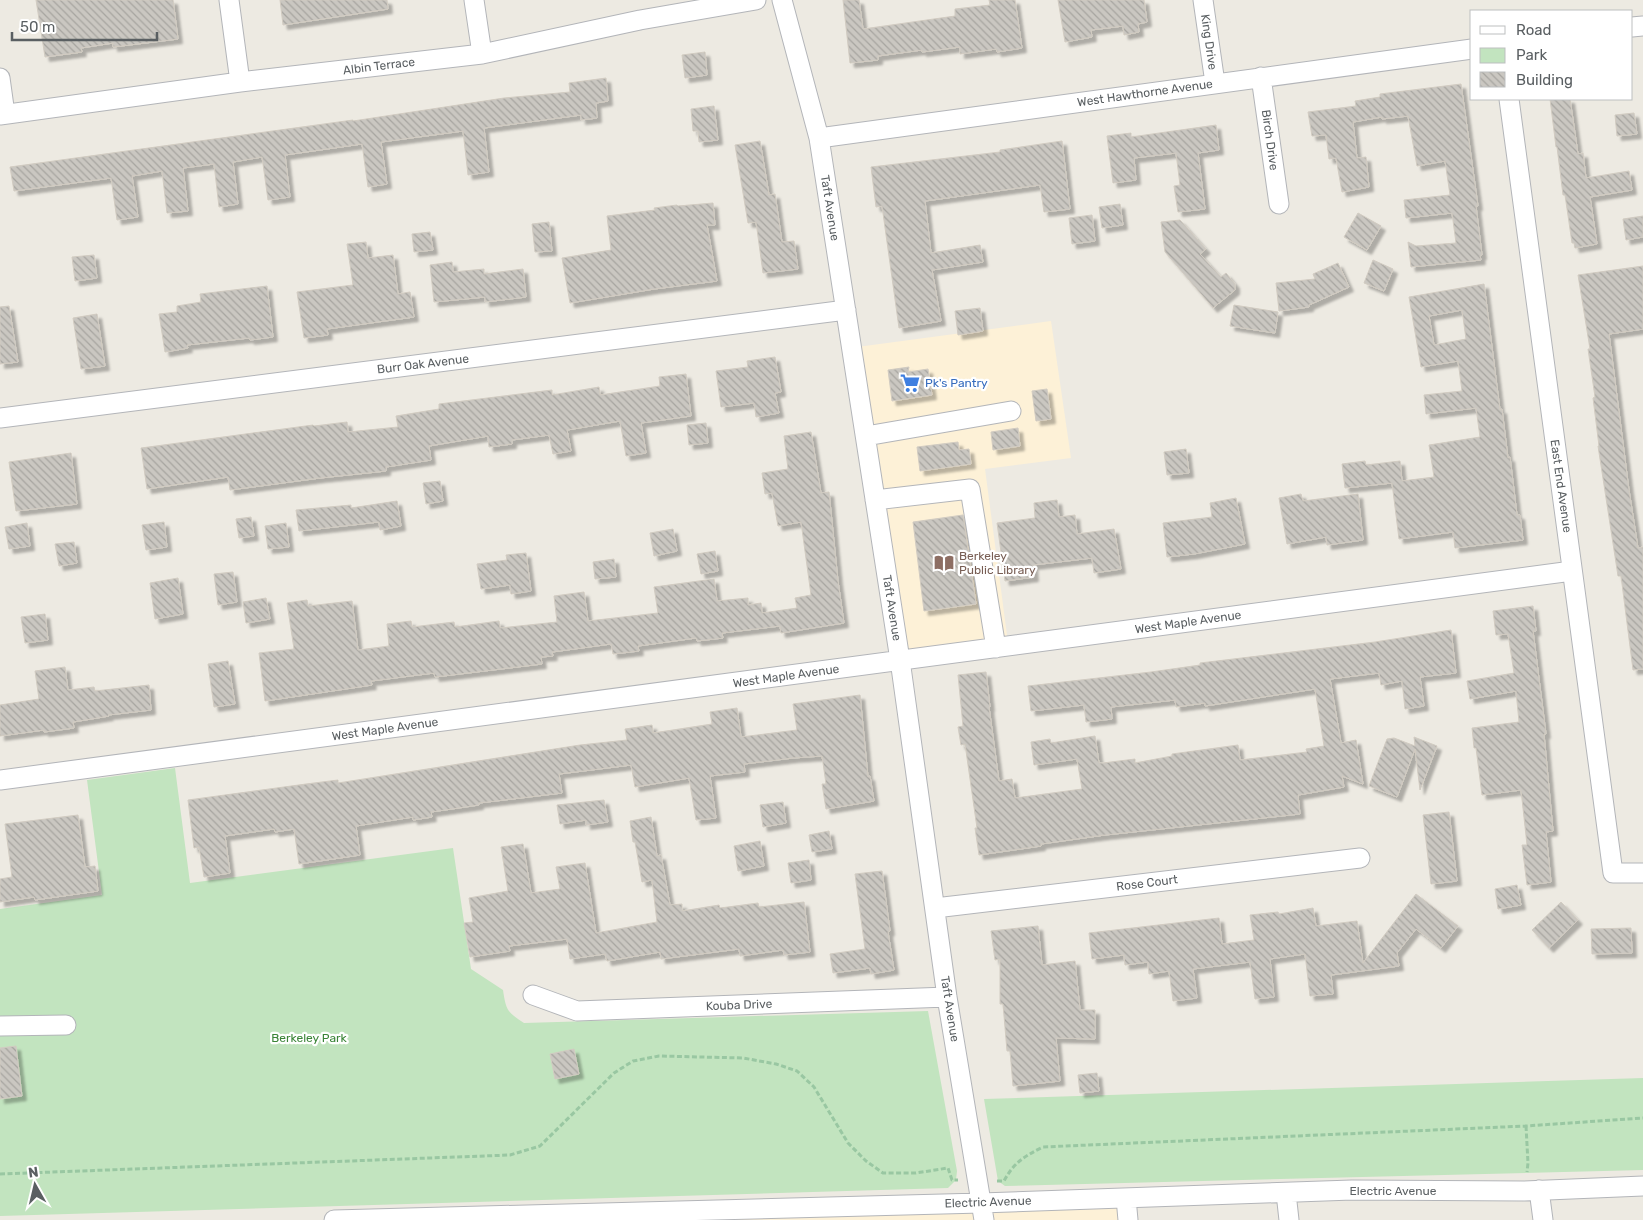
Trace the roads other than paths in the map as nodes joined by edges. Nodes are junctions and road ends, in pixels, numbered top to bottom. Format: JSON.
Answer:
{"nodes":[{"id":1,"x":229,"y":0,"type":"edge"},
{"id":2,"x":474,"y":0,"type":"edge"},
{"id":3,"x":756,"y":0,"type":"edge"},
{"id":4,"x":782,"y":0,"type":"edge"},
{"id":5,"x":1203,"y":0,"type":"edge"},
{"id":6,"x":1470,"y":49,"type":"edge"},
{"id":7,"x":482,"y":54,"type":"junction"},
{"id":8,"x":1261,"y":77,"type":"junction"},
{"id":9,"x":0,"y":78,"type":"edge"},
{"id":10,"x":240,"y":82,"type":"junction"},
{"id":11,"x":1215,"y":83,"type":"junction"},
{"id":12,"x":1509,"y":100,"type":"edge"},
{"id":13,"x":3,"y":114,"type":"edge"},
{"id":14,"x":819,"y":138,"type":"junction"},
{"id":15,"x":1279,"y":204,"type":"dead end"},
{"id":16,"x":846,"y":310,"type":"junction"},
{"id":17,"x":1010,"y":411,"type":"dead end"},
{"id":18,"x":0,"y":418,"type":"edge"},
{"id":19,"x":866,"y":436,"type":"junction"},
{"id":20,"x":875,"y":500,"type":"junction"},
{"id":21,"x":1572,"y":571,"type":"junction"},
{"id":22,"x":996,"y":648,"type":"junction"},
{"id":23,"x":900,"y":660,"type":"junction"},
{"id":24,"x":0,"y":780,"type":"edge"},
{"id":25,"x":1360,"y":858,"type":"dead end"},
{"id":26,"x":1643,"y":873,"type":"edge"},
{"id":27,"x":935,"y":908,"type":"junction"},
{"id":28,"x":533,"y":995,"type":"dead end"},
{"id":29,"x":947,"y":997,"type":"junction"},
{"id":30,"x":66,"y":1025,"type":"dead end"},
{"id":31,"x":0,"y":1026,"type":"edge"},
{"id":32,"x":1643,"y":1186,"type":"edge"},
{"id":33,"x":1532,"y":1191,"type":"junction"},
{"id":34,"x":1286,"y":1193,"type":"junction"},
{"id":35,"x":1126,"y":1198,"type":"junction"},
{"id":36,"x":982,"y":1212,"type":"edge"},
{"id":37,"x":334,"y":1220,"type":"edge"},
{"id":38,"x":1128,"y":1220,"type":"edge"},
{"id":39,"x":1289,"y":1220,"type":"edge"},
{"id":40,"x":1543,"y":1220,"type":"edge"}],
"edges":[{"from":1,"to":10,"type":"street"},
{"from":2,"to":7,"type":"street"},
{"from":3,"to":7,"type":"street","name":"Albin Terrace"},
{"from":4,"to":14,"type":"street","name":"Taft Avenue"},
{"from":5,"to":11,"type":"street","name":"King Drive"},
{"from":6,"to":8,"type":"street","name":"West Hawthorne Avenue"},
{"from":7,"to":10,"type":"street","name":"Albin Terrace"},
{"from":8,"to":11,"type":"street","name":"West Hawthorne Avenue"},
{"from":8,"to":15,"type":"street","name":"Birch Drive"},
{"from":9,"to":13,"type":"street"},
{"from":10,"to":13,"type":"street","name":"Albin Terrace"},
{"from":11,"to":14,"type":"street","name":"West Hawthorne Avenue"},
{"from":12,"to":21,"type":"street","name":"East End Avenue"},
{"from":14,"to":16,"type":"street","name":"Taft Avenue"},
{"from":16,"to":18,"type":"street","name":"Burr Oak Avenue"},
{"from":16,"to":19,"type":"street","name":"Taft Avenue"},
{"from":17,"to":19,"type":"street"},
{"from":19,"to":20,"type":"street","name":"Taft Avenue"},
{"from":20,"to":22,"type":"street"},
{"from":20,"to":23,"type":"street","name":"Taft Avenue"},
{"from":21,"to":22,"type":"street","name":"West Maple Avenue"},
{"from":21,"to":26,"type":"street","name":"East End Avenue"},
{"from":22,"to":23,"type":"street","name":"West Maple Avenue"},
{"from":23,"to":24,"type":"street","name":"West Maple Avenue"},
{"from":23,"to":27,"type":"street","name":"Taft Avenue"},
{"from":25,"to":27,"type":"street","name":"Rose Court"},
{"from":27,"to":29,"type":"street","name":"Taft Avenue"},
{"from":28,"to":29,"type":"street","name":"Kouba Drive"},
{"from":29,"to":36,"type":"street","name":"Taft Avenue"},
{"from":30,"to":31,"type":"street"},
{"from":32,"to":33,"type":"street","name":"Electric Avenue"},
{"from":33,"to":34,"type":"street","name":"Electric Avenue"},
{"from":33,"to":40,"type":"street"},
{"from":34,"to":35,"type":"street","name":"Electric Avenue"},
{"from":34,"to":39,"type":"street"},
{"from":35,"to":36,"type":"street","name":"Electric Avenue"},
{"from":35,"to":38,"type":"street"},
{"from":36,"to":37,"type":"street","name":"Electric Avenue"}]}
